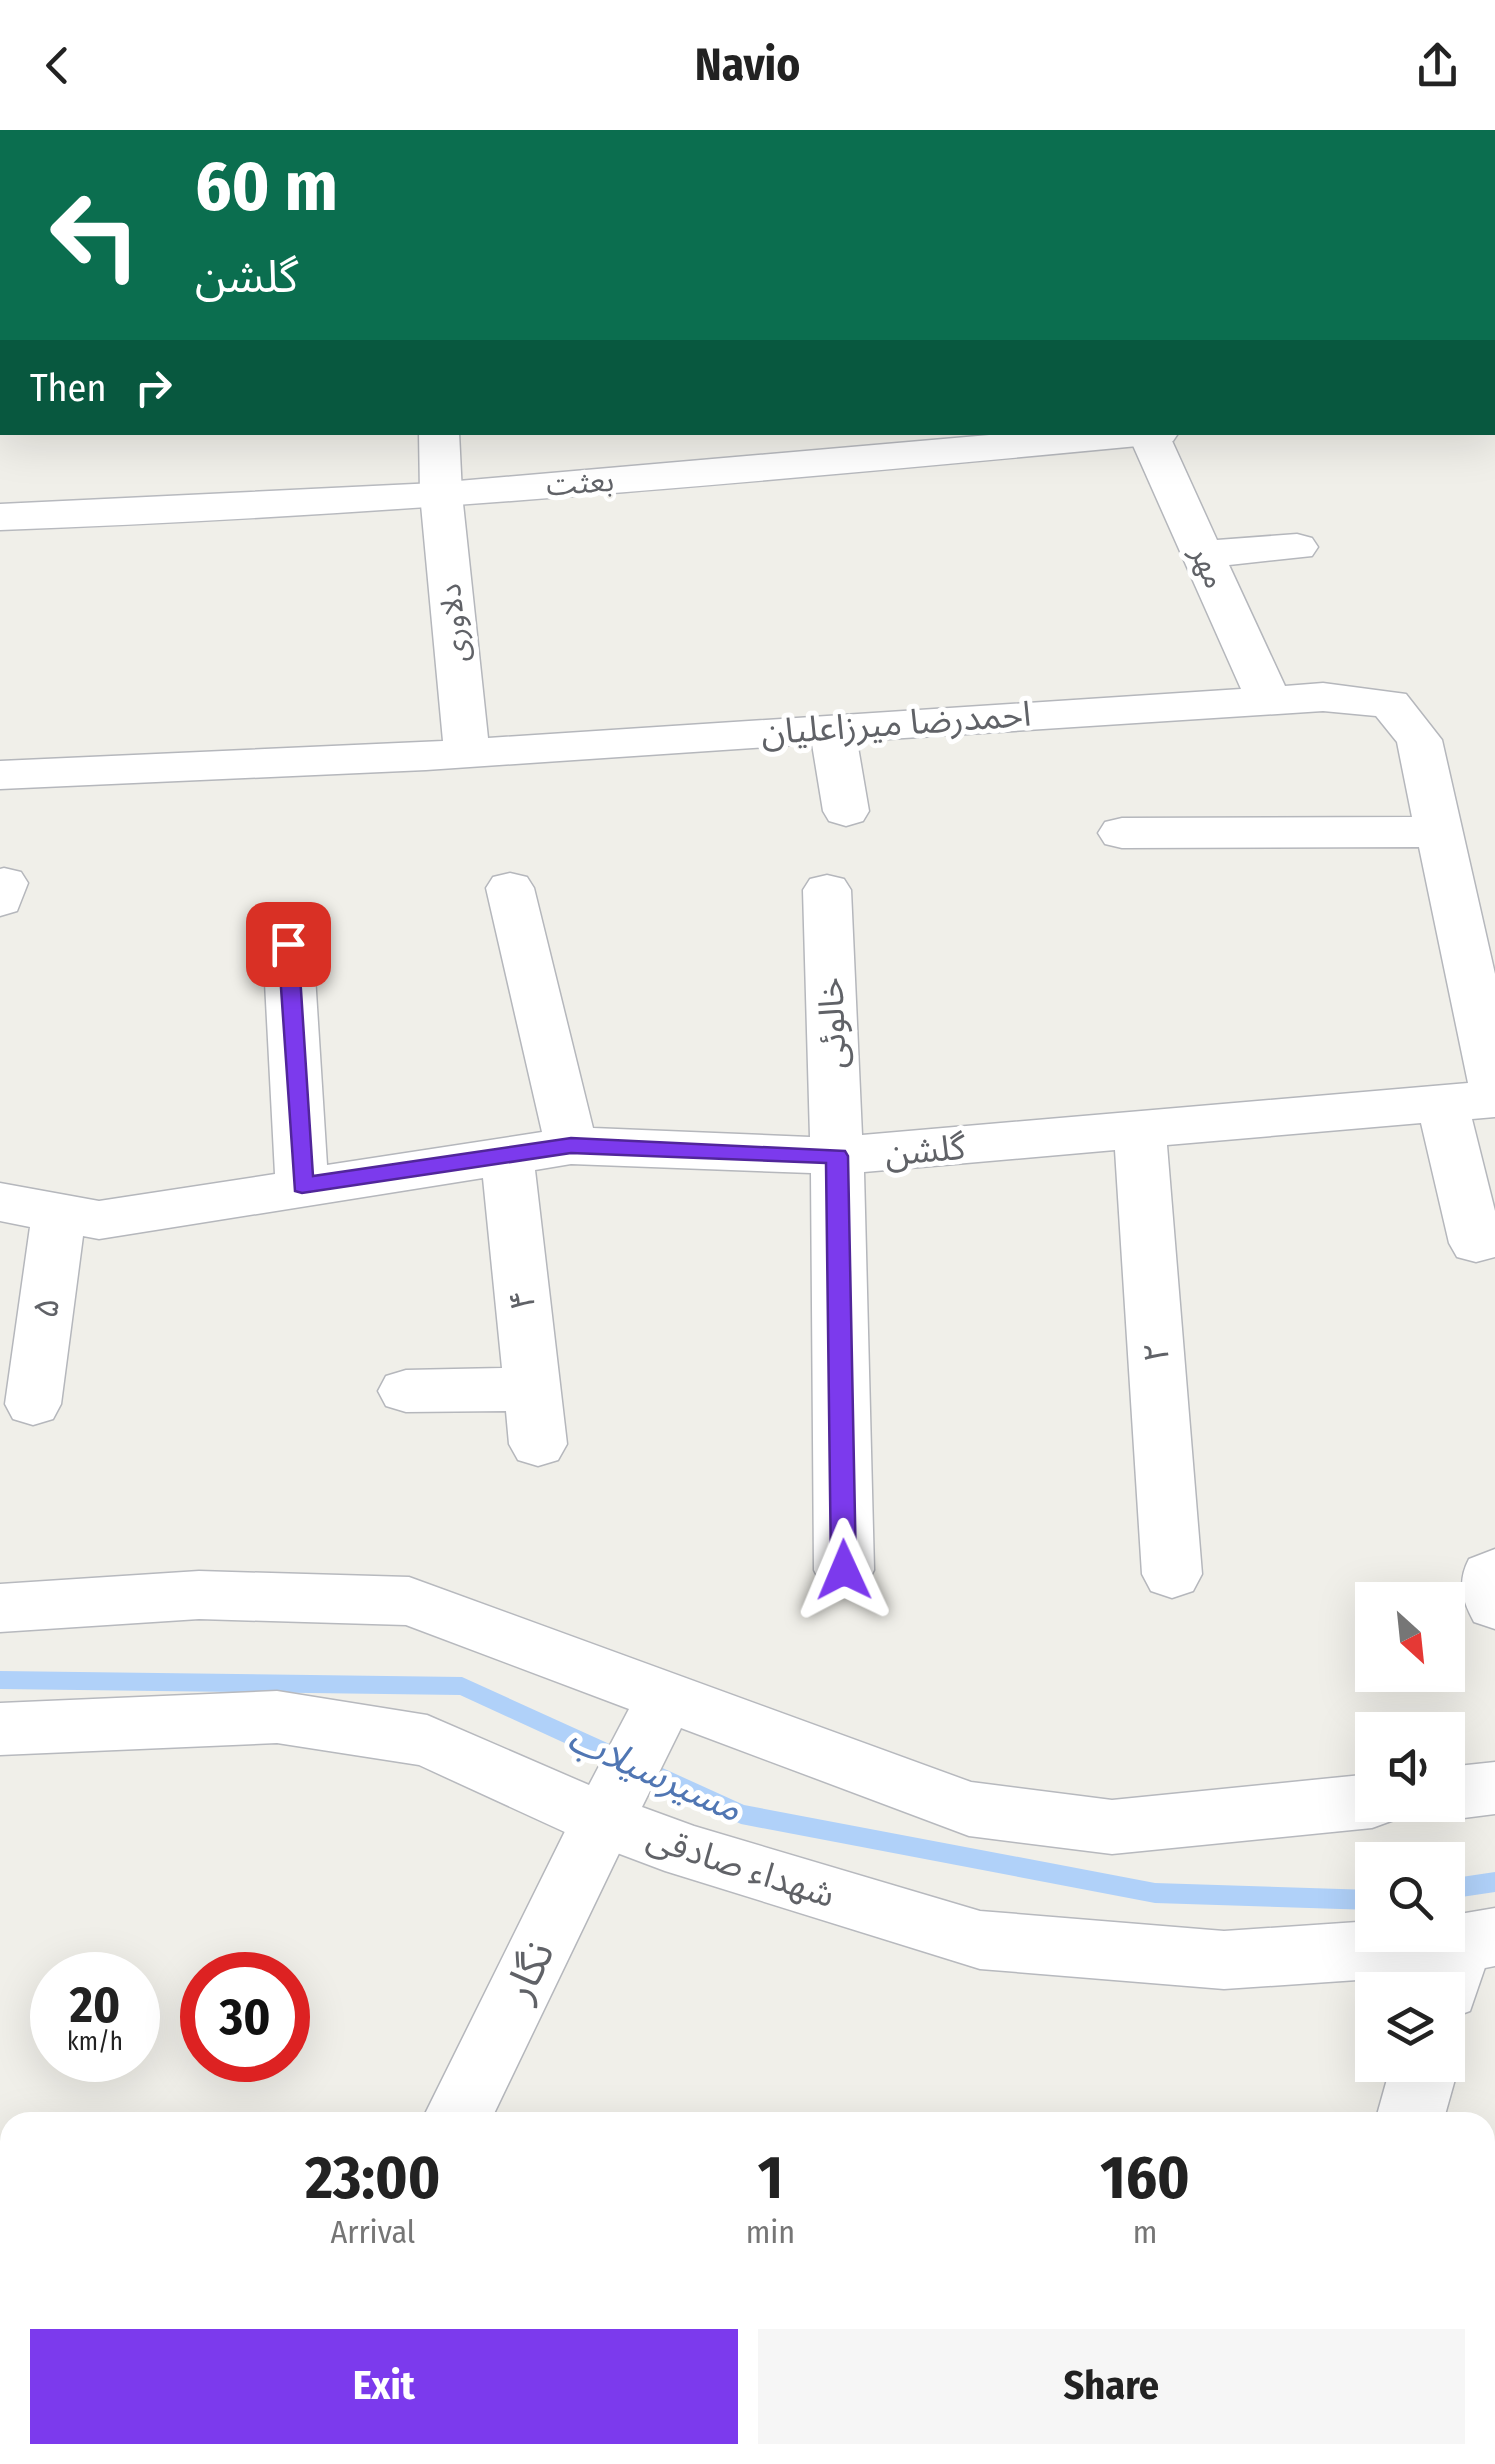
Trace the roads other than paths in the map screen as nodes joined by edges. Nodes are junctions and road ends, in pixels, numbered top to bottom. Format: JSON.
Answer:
{"nodes":[{"id":1,"x":439,"y":435,"type":"edge"},
{"id":2,"x":1125,"y":435,"type":"edge"},
{"id":3,"x":1149,"y":435,"type":"edge"},
{"id":4,"x":441,"y":494,"type":"junction"},
{"id":5,"x":0,"y":518,"type":"edge"},
{"id":6,"x":1297,"y":547,"type":"dead end"},
{"id":7,"x":1203,"y":554,"type":"junction"},
{"id":8,"x":1269,"y":700,"type":"junction"},
{"id":9,"x":832,"y":727,"type":"junction"},
{"id":10,"x":467,"y":753,"type":"junction"},
{"id":11,"x":0,"y":775,"type":"edge"},
{"id":12,"x":846,"y":812,"type":"dead end"},
{"id":13,"x":1439,"y":832,"type":"junction"},
{"id":14,"x":1122,"y":833,"type":"dead end"},
{"id":15,"x":510,"y":888,"type":"dead end"},
{"id":16,"x":827,"y":890,"type":"dead end"},
{"id":17,"x":288,"y":944,"type":"dead end"},
{"id":18,"x":1495,"y":1088,"type":"edge"},
{"id":19,"x":1495,"y":1098,"type":"edge"},
{"id":20,"x":1442,"y":1103,"type":"junction"},
{"id":21,"x":1140,"y":1130,"type":"junction"},
{"id":22,"x":571,"y":1146,"type":"junction"},
{"id":23,"x":507,"y":1155,"type":"junction"},
{"id":24,"x":837,"y":1156,"type":"junction"},
{"id":25,"x":302,"y":1185,"type":"junction"},
{"id":26,"x":0,"y":1202,"type":"edge"},
{"id":27,"x":59,"y":1213,"type":"junction"},
{"id":28,"x":1476,"y":1243,"type":"dead end"},
{"id":29,"x":532,"y":1389,"type":"junction"},
{"id":30,"x":406,"y":1390,"type":"dead end"},
{"id":31,"x":32,"y":1404,"type":"dead end"},
{"id":32,"x":538,"y":1444,"type":"dead end"},
{"id":33,"x":844,"y":1570,"type":"dead end"},
{"id":34,"x":1495,"y":1573,"type":"edge"},
{"id":35,"x":1172,"y":1574,"type":"dead end"},
{"id":36,"x":1495,"y":1605,"type":"edge"},
{"id":37,"x":0,"y":1608,"type":"edge"},
{"id":38,"x":664,"y":1699,"type":"junction"},
{"id":39,"x":0,"y":1729,"type":"edge"},
{"id":40,"x":1495,"y":1788,"type":"edge"},
{"id":41,"x":1465,"y":1791,"type":"edge"},
{"id":42,"x":1355,"y":1802,"type":"edge"},
{"id":43,"x":602,"y":1820,"type":"junction"},
{"id":44,"x":1467,"y":1957,"type":"edge"},
{"id":45,"x":1420,"y":2082,"type":"edge"},
{"id":46,"x":460,"y":2112,"type":"edge"},
{"id":47,"x":1412,"y":2112,"type":"edge"}],
"edges":[{"from":1,"to":4,"type":"street","name":"دلاوری"},
{"from":2,"to":4,"type":"street","name":"بعثت"},
{"from":3,"to":7,"type":"street","name":"مهر"},
{"from":4,"to":5,"type":"street","name":"بعثت"},
{"from":4,"to":10,"type":"street","name":"دلاوری"},
{"from":6,"to":7,"type":"street"},
{"from":7,"to":8,"type":"street","name":"مهر"},
{"from":8,"to":9,"type":"street","name":"احمدرضا میرزاعلیان"},
{"from":8,"to":13,"type":"street","name":"احمدرضا میرزاعلیان"},
{"from":9,"to":10,"type":"street","name":"احمدرضا میرزاعلیان"},
{"from":9,"to":12,"type":"street"},
{"from":10,"to":11,"type":"street","name":"احمدرضا میرزاعلیان"},
{"from":13,"to":14,"type":"street"},
{"from":13,"to":18,"type":"street","name":"احمدرضا میرزاعلیان"},
{"from":15,"to":22,"type":"street"},
{"from":16,"to":24,"type":"street","name":"خالوئی"},
{"from":17,"to":25,"type":"street"},
{"from":19,"to":20,"type":"street","name":"گلشن"},
{"from":20,"to":21,"type":"street","name":"گلشن"},
{"from":20,"to":28,"type":"street"},
{"from":21,"to":24,"type":"street","name":"گلشن"},
{"from":21,"to":35,"type":"street","name":"۲"},
{"from":22,"to":23,"type":"street","name":"گلشن"},
{"from":22,"to":24,"type":"street","name":"گلشن"},
{"from":23,"to":25,"type":"street","name":"گلشن"},
{"from":23,"to":29,"type":"street","name":"۴"},
{"from":24,"to":33,"type":"street","name":"خالوئی"},
{"from":25,"to":27,"type":"street","name":"گلشن"},
{"from":26,"to":27,"type":"street","name":"گلشن"},
{"from":27,"to":31,"type":"street","name":"۵"},
{"from":29,"to":30,"type":"street"},
{"from":29,"to":32,"type":"street","name":"۴"},
{"from":34,"to":36,"type":"street"},
{"from":37,"to":38,"type":"street"},
{"from":38,"to":42,"type":"street"},
{"from":38,"to":43,"type":"street","name":"نگار"},
{"from":39,"to":43,"type":"street","name":"شهداء صادقی"},
{"from":40,"to":41,"type":"street"},
{"from":43,"to":44,"type":"street","name":"شهداء صادقی"},
{"from":43,"to":46,"type":"street","name":"نگار"},
{"from":45,"to":47,"type":"street"}]}
